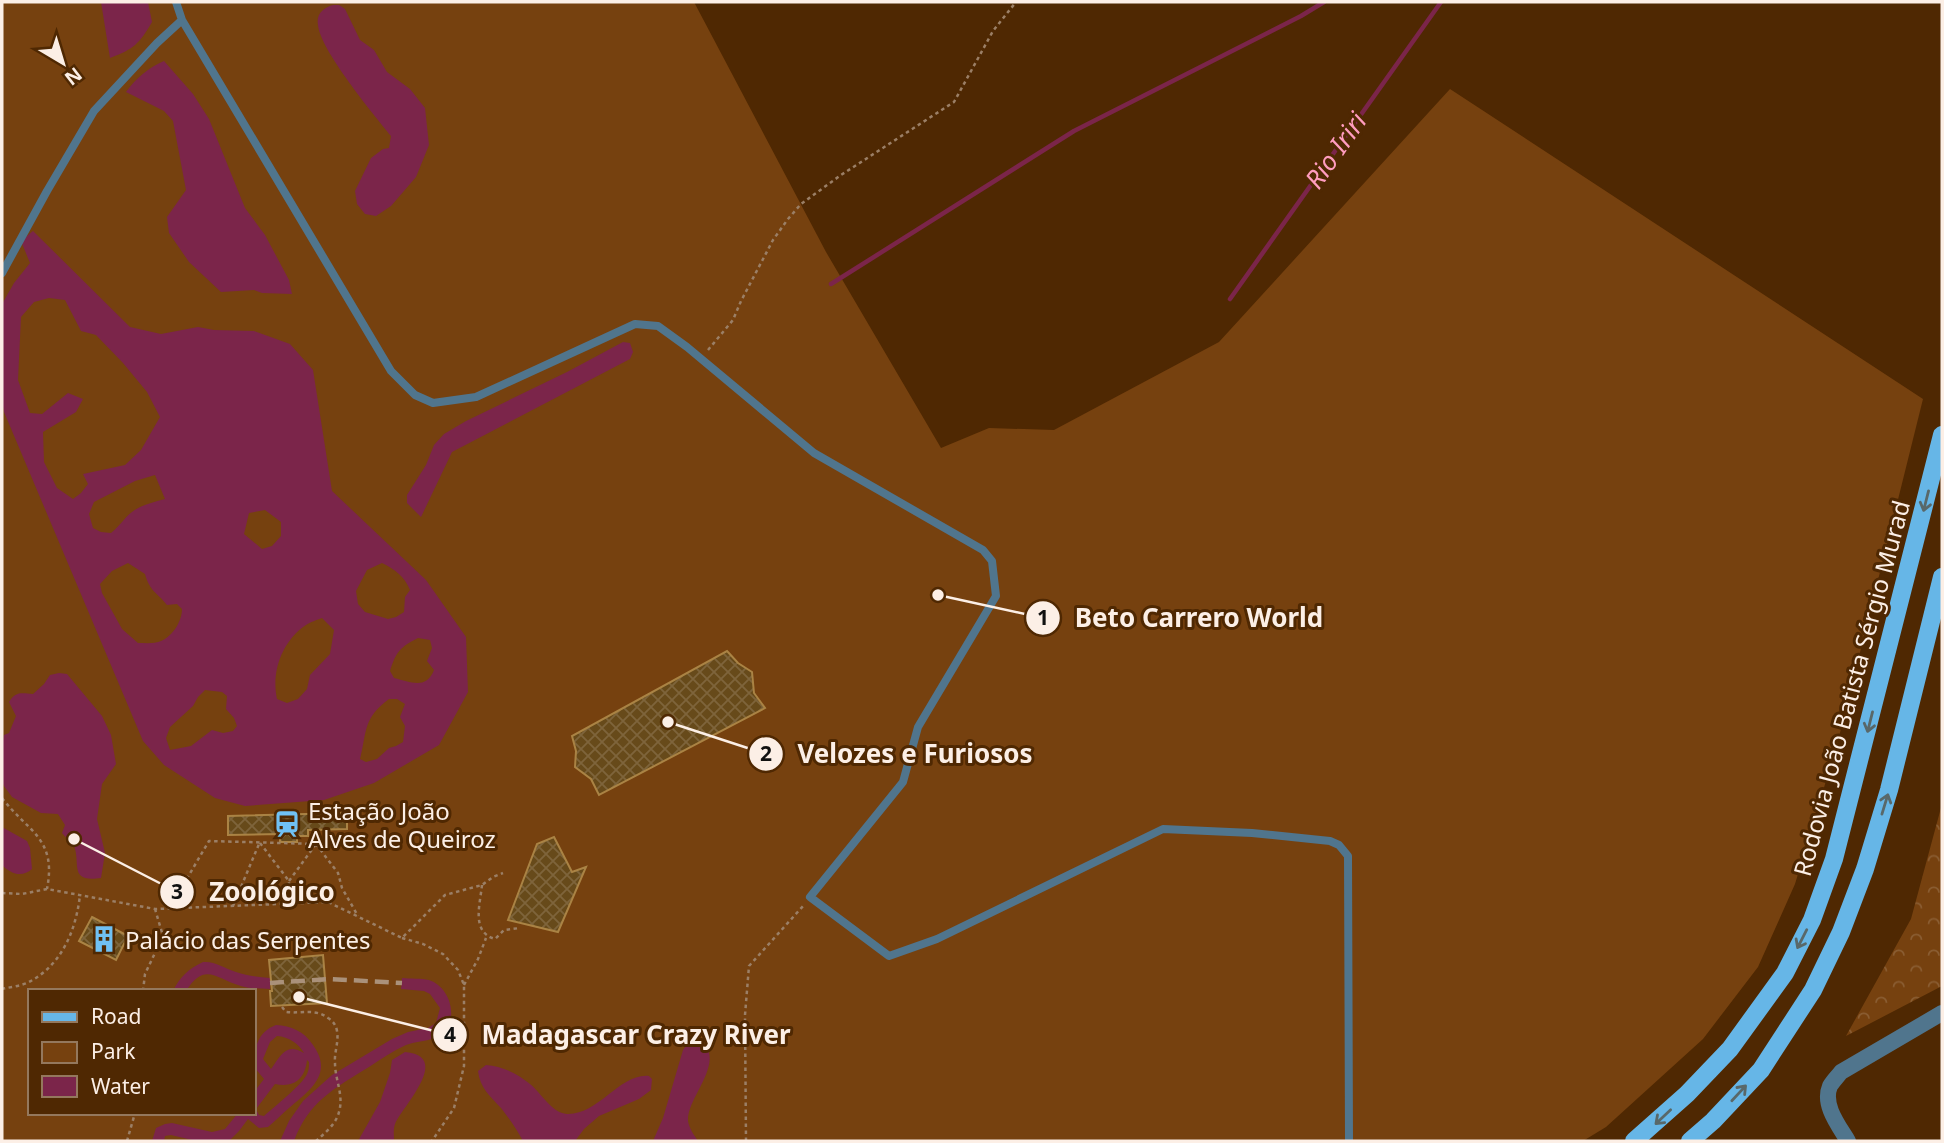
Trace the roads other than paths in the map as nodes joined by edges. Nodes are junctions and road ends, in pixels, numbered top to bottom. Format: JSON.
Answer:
{"nodes":[{"id":1,"x":176,"y":2,"type":"edge"},
{"id":2,"x":182,"y":20,"type":"junction"},
{"id":3,"x":2,"y":273,"type":"edge"},
{"id":4,"x":1942,"y":435,"type":"edge"},
{"id":5,"x":1942,"y":577,"type":"edge"},
{"id":6,"x":1942,"y":1013,"type":"edge"},
{"id":7,"x":1349,"y":1141,"type":"edge"},
{"id":8,"x":1634,"y":1141,"type":"edge"},
{"id":9,"x":1690,"y":1141,"type":"edge"},
{"id":10,"x":1848,"y":1141,"type":"edge"}],
"edges":[{"from":1,"to":2,"type":"lane"},
{"from":2,"to":3,"type":"lane"},
{"from":2,"to":7,"type":"lane"},
{"from":4,"to":8,"type":"main road","name":"Rodovia João Batista Sérgio Murad","one_way":true},
{"from":9,"to":5,"type":"main road","one_way":true},
{"from":6,"to":10,"type":"street"}]}
